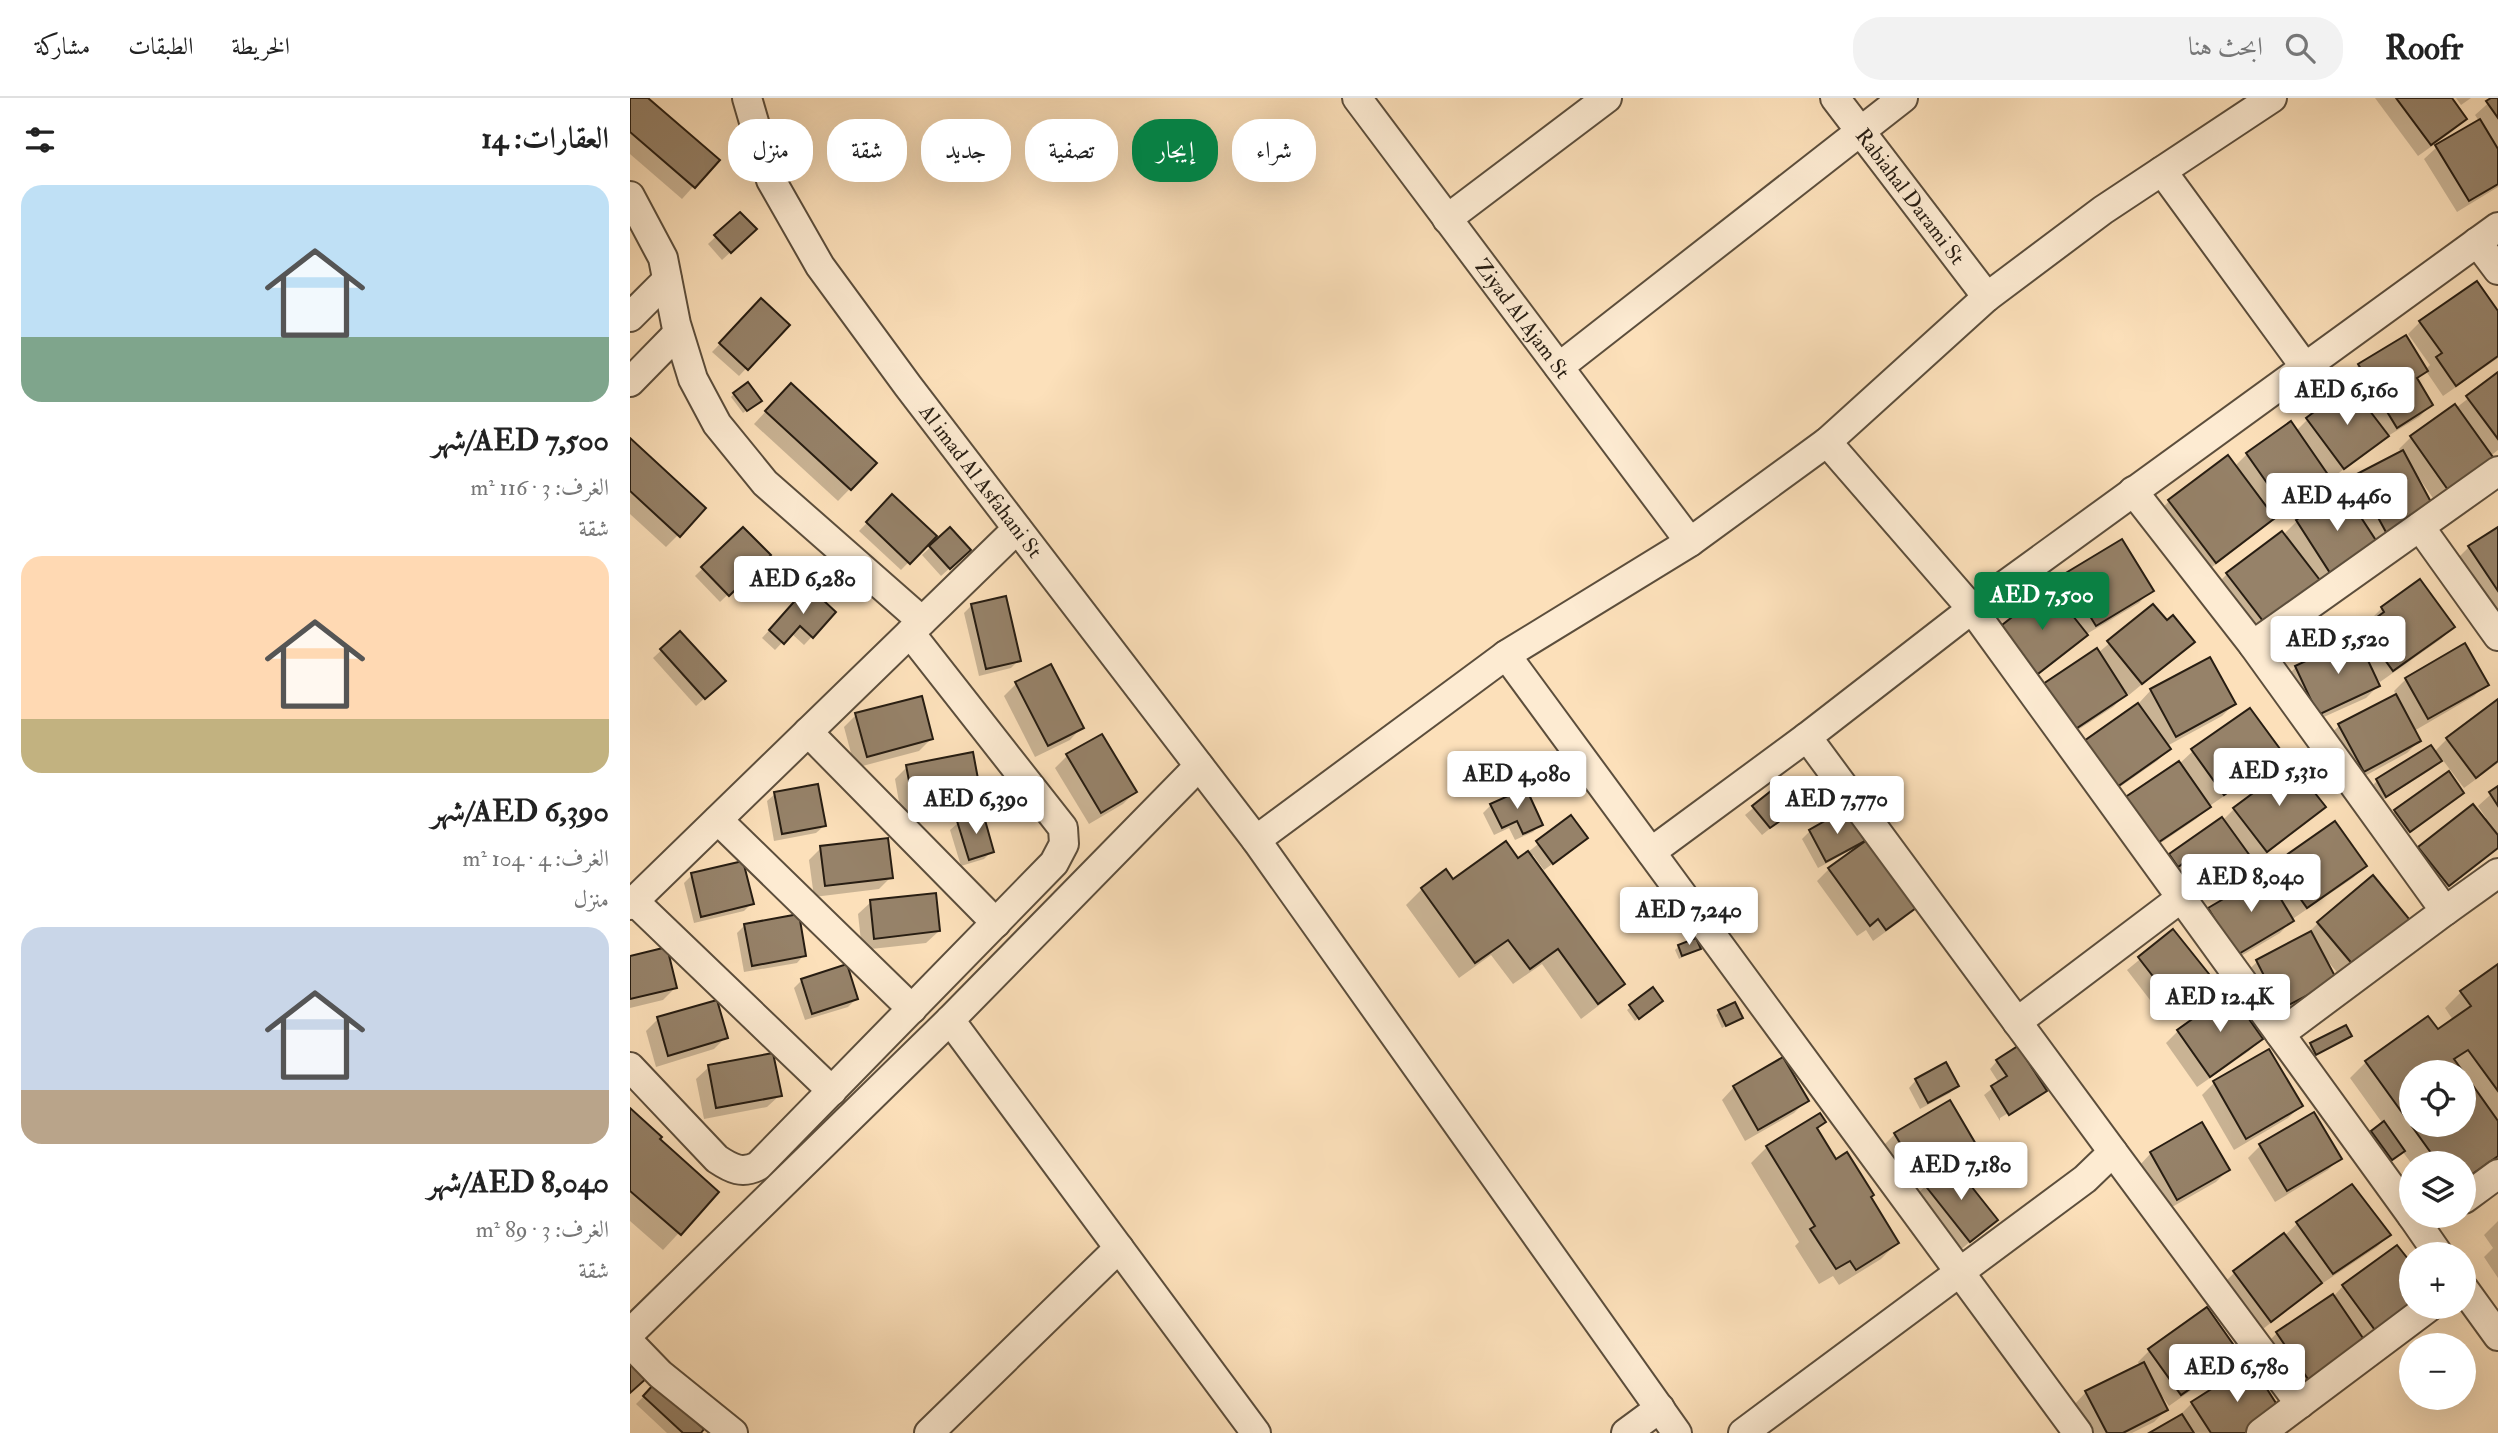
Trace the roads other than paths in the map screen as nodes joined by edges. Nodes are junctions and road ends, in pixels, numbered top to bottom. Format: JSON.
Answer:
{"nodes":[{"id":1,"x":747,"y":98,"type":"edge"},
{"id":2,"x":1357,"y":98,"type":"edge"},
{"id":3,"x":1835,"y":98,"type":"edge"},
{"id":4,"x":1903,"y":98,"type":"edge"},
{"id":5,"x":2272,"y":98,"type":"edge"},
{"id":6,"x":1605,"y":99,"type":"edge"},
{"id":7,"x":1859,"y":130,"type":"junction"},
{"id":8,"x":2162,"y":171,"type":"junction"},
{"id":9,"x":630,"y":196,"type":"edge"},
{"id":10,"x":1447,"y":219,"type":"junction"},
{"id":11,"x":2488,"y":235,"type":"edge"},
{"id":12,"x":2498,"y":270,"type":"edge"},
{"id":13,"x":667,"y":280,"type":"junction"},
{"id":14,"x":1987,"y":297,"type":"junction"},
{"id":15,"x":630,"y":317,"type":"edge"},
{"id":16,"x":678,"y":333,"type":"junction"},
{"id":17,"x":1559,"y":366,"type":"junction"},
{"id":18,"x":2305,"y":367,"type":"junction"},
{"id":19,"x":630,"y":382,"type":"edge"},
{"id":20,"x":1827,"y":442,"type":"junction"},
{"id":21,"x":2498,"y":471,"type":"edge"},
{"id":22,"x":2133,"y":491,"type":"junction"},
{"id":23,"x":2420,"y":527,"type":"junction"},
{"id":24,"x":1017,"y":529,"type":"junction"},
{"id":25,"x":1690,"y":542,"type":"junction"},
{"id":26,"x":1972,"y":609,"type":"junction"},
{"id":27,"x":916,"y":627,"type":"junction"},
{"id":28,"x":2498,"y":636,"type":"edge"},
{"id":29,"x":2253,"y":645,"type":"junction"},
{"id":30,"x":1506,"y":655,"type":"junction"},
{"id":31,"x":808,"y":732,"type":"junction"},
{"id":32,"x":1807,"y":737,"type":"junction"},
{"id":33,"x":1199,"y":766,"type":"junction"},
{"id":34,"x":718,"y":820,"type":"junction"},
{"id":35,"x":1256,"y":840,"type":"junction"},
{"id":36,"x":1651,"y":852,"type":"junction"},
{"id":37,"x":2498,"y":873,"type":"edge"},
{"id":38,"x":2181,"y":898,"type":"junction"},
{"id":39,"x":632,"y":903,"type":"edge"},
{"id":40,"x":2445,"y":911,"type":"junction"},
{"id":41,"x":996,"y":923,"type":"junction"},
{"id":42,"x":912,"y":1009,"type":"junction"},
{"id":43,"x":950,"y":1020,"type":"junction"},
{"id":44,"x":2017,"y":1022,"type":"junction"},
{"id":45,"x":2280,"y":1034,"type":"junction"},
{"id":46,"x":630,"y":1067,"type":"edge"},
{"id":47,"x":832,"y":1091,"type":"junction"},
{"id":48,"x":2113,"y":1152,"type":"junction"},
{"id":49,"x":2498,"y":1174,"type":"edge"},
{"id":50,"x":2476,"y":1190,"type":"edge"},
{"id":51,"x":2399,"y":1191,"type":"edge"},
{"id":52,"x":1119,"y":1248,"type":"junction"},
{"id":53,"x":1959,"y":1272,"type":"junction"},
{"id":54,"x":2476,"y":1306,"type":"edge"},
{"id":55,"x":2413,"y":1319,"type":"edge"},
{"id":56,"x":630,"y":1333,"type":"edge"},
{"id":57,"x":2498,"y":1336,"type":"edge"},
{"id":58,"x":630,"y":1343,"type":"edge"},
{"id":59,"x":2300,"y":1404,"type":"junction"},
{"id":60,"x":1660,"y":1408,"type":"junction"},
{"id":61,"x":733,"y":1433,"type":"edge"},
{"id":62,"x":929,"y":1433,"type":"edge"},
{"id":63,"x":1256,"y":1433,"type":"edge"},
{"id":64,"x":1626,"y":1433,"type":"edge"},
{"id":65,"x":1677,"y":1433,"type":"edge"},
{"id":66,"x":1742,"y":1433,"type":"edge"},
{"id":67,"x":2078,"y":1433,"type":"edge"},
{"id":68,"x":2262,"y":1433,"type":"edge"}],
"edges":[{"from":1,"to":24,"type":"street","name":"Al imad Al Asfahani St"},
{"from":2,"to":10,"type":"street","name":"Ziyad Al Ajam St"},
{"from":3,"to":7,"type":"street","name":"Rabiahal Darami St"},
{"from":4,"to":7,"type":"street"},
{"from":5,"to":8,"type":"street"},
{"from":6,"to":10,"type":"street"},
{"from":7,"to":14,"type":"street","name":"Rabiahal Darami St"},
{"from":7,"to":17,"type":"street"},
{"from":8,"to":14,"type":"street"},
{"from":8,"to":18,"type":"street"},
{"from":9,"to":13,"type":"street"},
{"from":10,"to":17,"type":"street","name":"Ziyad Al Ajam St"},
{"from":11,"to":12,"type":"street"},
{"from":11,"to":18,"type":"street"},
{"from":13,"to":15,"type":"street"},
{"from":13,"to":16,"type":"street"},
{"from":14,"to":20,"type":"street"},
{"from":16,"to":19,"type":"street"},
{"from":16,"to":27,"type":"street"},
{"from":17,"to":25,"type":"street","name":"Ziyad Al Ajam St"},
{"from":18,"to":22,"type":"street"},
{"from":20,"to":25,"type":"street"},
{"from":20,"to":26,"type":"street"},
{"from":21,"to":23,"type":"street"},
{"from":22,"to":26,"type":"street"},
{"from":22,"to":29,"type":"street"},
{"from":23,"to":28,"type":"street"},
{"from":23,"to":29,"type":"street"},
{"from":24,"to":27,"type":"street"},
{"from":24,"to":33,"type":"street","name":"Al imad Al Asfahani St"},
{"from":25,"to":30,"type":"street"},
{"from":26,"to":32,"type":"street"},
{"from":26,"to":38,"type":"street"},
{"from":27,"to":31,"type":"street"},
{"from":27,"to":41,"type":"street"},
{"from":29,"to":40,"type":"street"},
{"from":30,"to":35,"type":"street"},
{"from":30,"to":36,"type":"street"},
{"from":31,"to":34,"type":"street"},
{"from":31,"to":41,"type":"street"},
{"from":32,"to":36,"type":"street"},
{"from":32,"to":44,"type":"street"},
{"from":33,"to":35,"type":"street","name":"Al imad Al Asfahani St"},
{"from":33,"to":43,"type":"street"},
{"from":34,"to":39,"type":"street"},
{"from":34,"to":42,"type":"street"},
{"from":35,"to":60,"type":"street","name":"Al imad Al Asfahani St"},
{"from":36,"to":53,"type":"street"},
{"from":37,"to":40,"type":"street"},
{"from":38,"to":44,"type":"street"},
{"from":38,"to":45,"type":"street"},
{"from":39,"to":47,"type":"street"},
{"from":40,"to":45,"type":"street"},
{"from":41,"to":42,"type":"street"},
{"from":42,"to":47,"type":"street"},
{"from":43,"to":52,"type":"street"},
{"from":43,"to":56,"type":"street"},
{"from":44,"to":48,"type":"street"},
{"from":45,"to":51,"type":"street"},
{"from":46,"to":47,"type":"street"},
{"from":48,"to":53,"type":"street"},
{"from":48,"to":59,"type":"street"},
{"from":49,"to":50,"type":"street"},
{"from":52,"to":62,"type":"street"},
{"from":52,"to":63,"type":"street"},
{"from":53,"to":66,"type":"street"},
{"from":53,"to":67,"type":"street"},
{"from":54,"to":57,"type":"street"},
{"from":55,"to":59,"type":"street"},
{"from":58,"to":61,"type":"street"},
{"from":59,"to":68,"type":"street"},
{"from":60,"to":64,"type":"street"},
{"from":60,"to":65,"type":"street","name":"Al imad Al Asfahani St"}]}
